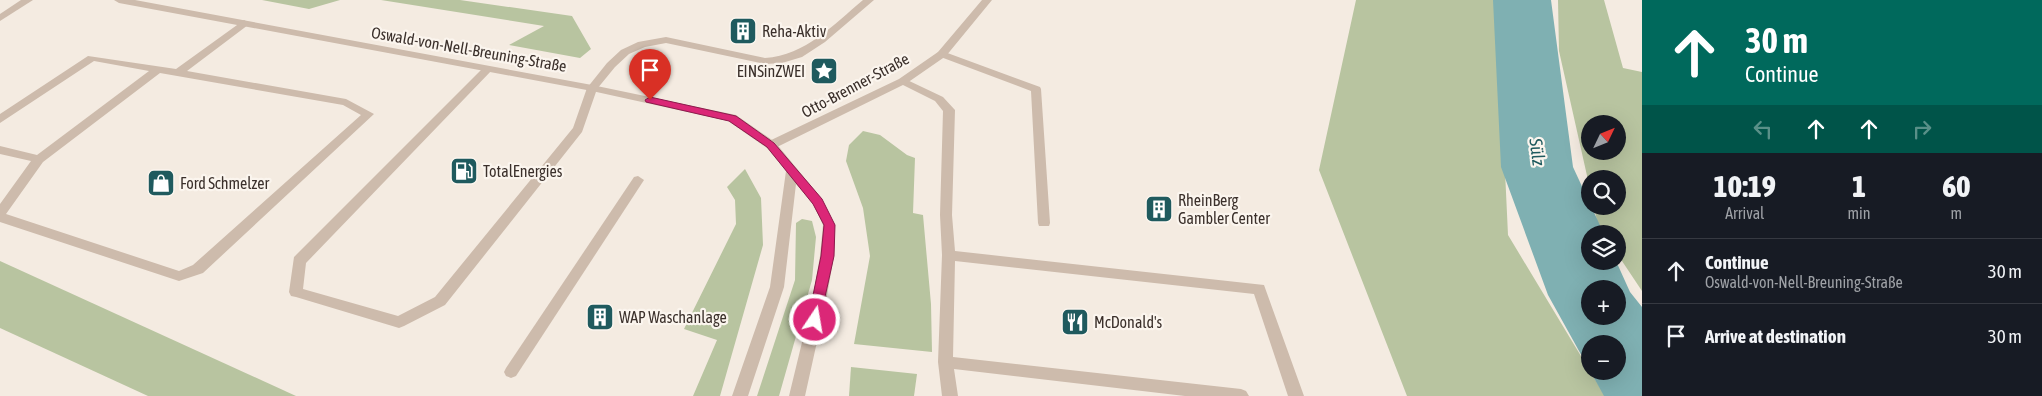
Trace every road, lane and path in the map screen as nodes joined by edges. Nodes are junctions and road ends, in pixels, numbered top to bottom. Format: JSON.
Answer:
{"nodes":[{"id":1,"x":28,"y":0,"type":"edge"},
{"id":2,"x":119,"y":0,"type":"edge"},
{"id":3,"x":870,"y":0,"type":"edge"},
{"id":4,"x":987,"y":0,"type":"edge"},
{"id":5,"x":0,"y":18,"type":"edge"},
{"id":6,"x":244,"y":23,"type":"junction"},
{"id":7,"x":942,"y":54,"type":"junction"},
{"id":8,"x":158,"y":69,"type":"junction"},
{"id":9,"x":488,"y":69,"type":"junction"},
{"id":10,"x":179,"y":72,"type":"junction"},
{"id":11,"x":903,"y":81,"type":"junction"},
{"id":12,"x":592,"y":88,"type":"junction"},
{"id":13,"x":0,"y":119,"type":"edge"},
{"id":14,"x":771,"y":145,"type":"junction"},
{"id":15,"x":0,"y":150,"type":"edge"},
{"id":16,"x":39,"y":159,"type":"junction"},
{"id":17,"x":792,"y":171,"type":"junction"},
{"id":18,"x":638,"y":180,"type":"dead end"},
{"id":19,"x":0,"y":213,"type":"edge"},
{"id":20,"x":0,"y":217,"type":"edge"},
{"id":21,"x":1044,"y":223,"type":"dead end"},
{"id":22,"x":949,"y":255,"type":"junction"},
{"id":23,"x":946,"y":362,"type":"junction"},
{"id":24,"x":512,"y":372,"type":"dead end"},
{"id":25,"x":740,"y":396,"type":"edge"},
{"id":26,"x":797,"y":396,"type":"edge"},
{"id":27,"x":950,"y":396,"type":"edge"},
{"id":28,"x":1241,"y":396,"type":"edge"},
{"id":29,"x":1296,"y":396,"type":"edge"}],
"edges":[{"from":1,"to":5,"type":"street"},
{"from":2,"to":6,"type":"street","name":"Oswald-von-Nell-Breuning-Straße"},
{"from":3,"to":12,"type":"street"},
{"from":4,"to":7,"type":"street","name":"Otto-Brenner-Straße"},
{"from":6,"to":9,"type":"street","name":"Oswald-von-Nell-Breuning-Straße"},
{"from":6,"to":10,"type":"street"},
{"from":7,"to":11,"type":"street","name":"Otto-Brenner-Straße"},
{"from":7,"to":21,"type":"street"},
{"from":8,"to":10,"type":"street"},
{"from":8,"to":13,"type":"street"},
{"from":8,"to":16,"type":"street"},
{"from":9,"to":12,"type":"street","name":"Oswald-von-Nell-Breuning-Straße"},
{"from":9,"to":12,"type":"street"},
{"from":10,"to":20,"type":"street"},
{"from":11,"to":14,"type":"street","name":"Otto-Brenner-Straße"},
{"from":11,"to":22,"type":"street"},
{"from":12,"to":14,"type":"street","name":"Oswald-von-Nell-Breuning-Straße"},
{"from":14,"to":17,"type":"street","name":"Oswald-von-Nell-Breuning-Straße"},
{"from":15,"to":16,"type":"street"},
{"from":16,"to":19,"type":"street"},
{"from":17,"to":25,"type":"street"},
{"from":17,"to":26,"type":"street","name":"Oswald-von-Nell-Breuning-Straße"},
{"from":18,"to":24,"type":"street"},
{"from":22,"to":23,"type":"street"},
{"from":22,"to":29,"type":"street"},
{"from":23,"to":27,"type":"street"},
{"from":23,"to":28,"type":"street"}]}
